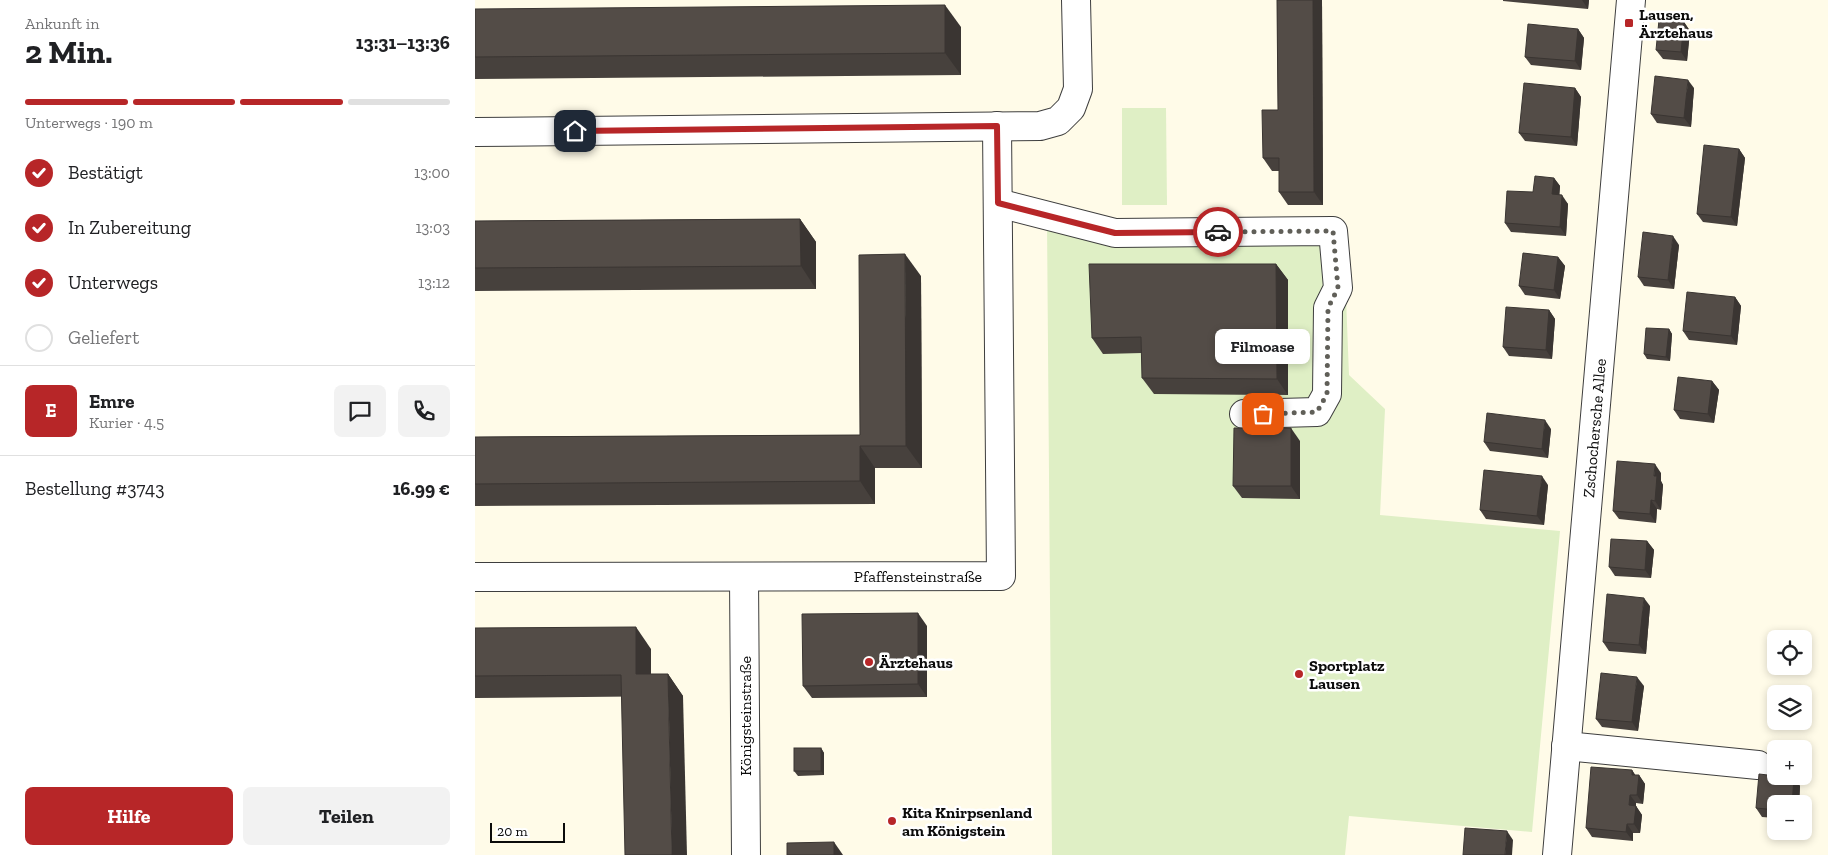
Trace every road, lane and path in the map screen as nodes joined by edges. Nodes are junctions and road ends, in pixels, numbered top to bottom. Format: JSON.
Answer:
{"nodes":[{"id":1,"x":1076,"y":0,"type":"edge"},
{"id":2,"x":1631,"y":0,"type":"edge"},
{"id":3,"x":997,"y":126,"type":"junction"},
{"id":4,"x":475,"y":132,"type":"edge"},
{"id":5,"x":998,"y":203,"type":"junction"},
{"id":6,"x":1244,"y":414,"type":"dead end"},
{"id":7,"x":475,"y":577,"type":"edge"},
{"id":8,"x":744,"y":578,"type":"junction"},
{"id":9,"x":1566,"y":746,"type":"junction"},
{"id":10,"x":1758,"y":764,"type":"dead end"},
{"id":11,"x":746,"y":855,"type":"edge"},
{"id":12,"x":1557,"y":855,"type":"edge"}],
"edges":[{"from":1,"to":3,"type":"street"},
{"from":2,"to":9,"type":"street","name":"Zschochersche Allee"},
{"from":3,"to":4,"type":"street"},
{"from":3,"to":5,"type":"street","name":"Pfaffensteinstraße"},
{"from":5,"to":6,"type":"street"},
{"from":5,"to":8,"type":"street","name":"Pfaffensteinstraße"},
{"from":7,"to":8,"type":"street","name":"Pfaffensteinstraße"},
{"from":8,"to":11,"type":"street","name":"Königsteinstraße"},
{"from":9,"to":10,"type":"street"},
{"from":9,"to":12,"type":"street","name":"Zschochersche Allee"}]}
